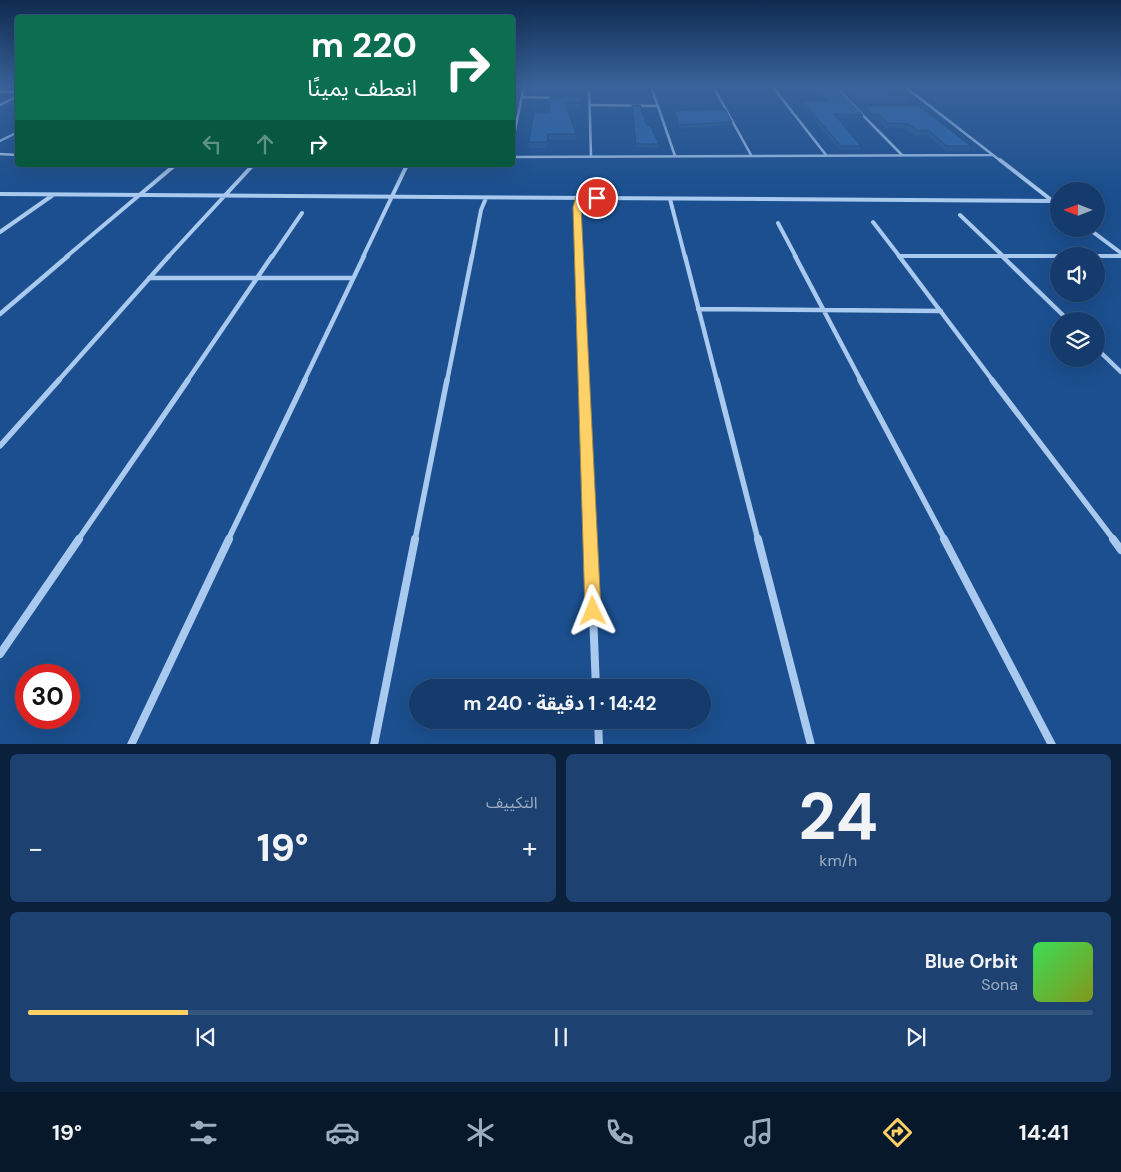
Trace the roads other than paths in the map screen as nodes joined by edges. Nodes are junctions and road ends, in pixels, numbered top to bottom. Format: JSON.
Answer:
{"nodes":[{"id":1,"x":591,"y":121,"type":"edge"},
{"id":2,"x":662,"y":121,"type":"edge"},
{"id":3,"x":733,"y":121,"type":"edge"},
{"id":4,"x":799,"y":121,"type":"edge"},
{"id":5,"x":869,"y":121,"type":"edge"},
{"id":6,"x":947,"y":121,"type":"edge"},
{"id":7,"x":15,"y":134,"type":"edge"},
{"id":8,"x":0,"y":142,"type":"edge"},
{"id":9,"x":0,"y":154,"type":"edge"},
{"id":10,"x":15,"y":155,"type":"edge"},
{"id":11,"x":751,"y":155,"type":"junction"},
{"id":12,"x":826,"y":155,"type":"junction"},
{"id":13,"x":902,"y":155,"type":"junction"},
{"id":14,"x":992,"y":155,"type":"junction"},
{"id":15,"x":591,"y":156,"type":"junction"},
{"id":16,"x":675,"y":156,"type":"junction"},
{"id":17,"x":515,"y":157,"type":"edge"},
{"id":18,"x":173,"y":167,"type":"edge"},
{"id":19,"x":251,"y":167,"type":"edge"},
{"id":20,"x":405,"y":167,"type":"edge"},
{"id":21,"x":0,"y":194,"type":"edge"},
{"id":22,"x":53,"y":194,"type":"junction"},
{"id":23,"x":140,"y":195,"type":"junction"},
{"id":24,"x":224,"y":196,"type":"junction"},
{"id":25,"x":391,"y":197,"type":"junction"},
{"id":26,"x":486,"y":198,"type":"junction"},
{"id":27,"x":579,"y":198,"type":"junction"},
{"id":28,"x":670,"y":199,"type":"junction"},
{"id":29,"x":1050,"y":199,"type":"edge"},
{"id":30,"x":1050,"y":201,"type":"edge"},
{"id":31,"x":302,"y":213,"type":"dead end"},
{"id":32,"x":960,"y":215,"type":"dead end"},
{"id":33,"x":873,"y":222,"type":"dead end"},
{"id":34,"x":778,"y":223,"type":"dead end"},
{"id":35,"x":0,"y":232,"type":"edge"},
{"id":36,"x":1101,"y":238,"type":"edge"},
{"id":37,"x":1121,"y":254,"type":"edge"},
{"id":38,"x":899,"y":256,"type":"junction"},
{"id":39,"x":1001,"y":256,"type":"junction"},
{"id":40,"x":149,"y":278,"type":"junction"},
{"id":41,"x":257,"y":278,"type":"junction"},
{"id":42,"x":353,"y":278,"type":"junction"},
{"id":43,"x":698,"y":309,"type":"junction"},
{"id":44,"x":824,"y":310,"type":"junction"},
{"id":45,"x":941,"y":311,"type":"junction"},
{"id":46,"x":1059,"y":312,"type":"edge"},
{"id":47,"x":0,"y":314,"type":"edge"},
{"id":48,"x":1105,"y":357,"type":"edge"},
{"id":49,"x":1121,"y":372,"type":"edge"},
{"id":50,"x":0,"y":446,"type":"edge"},
{"id":51,"x":1121,"y":550,"type":"edge"},
{"id":52,"x":0,"y":654,"type":"edge"},
{"id":53,"x":596,"y":679,"type":"edge"},
{"id":54,"x":598,"y":729,"type":"edge"},
{"id":55,"x":131,"y":744,"type":"edge"},
{"id":56,"x":374,"y":744,"type":"edge"},
{"id":57,"x":599,"y":744,"type":"edge"},
{"id":58,"x":811,"y":744,"type":"edge"},
{"id":59,"x":1052,"y":744,"type":"edge"}],
"edges":[{"from":1,"to":15,"type":"street"},
{"from":2,"to":16,"type":"street"},
{"from":3,"to":11,"type":"street"},
{"from":4,"to":12,"type":"street"},
{"from":5,"to":13,"type":"street"},
{"from":6,"to":14,"type":"street"},
{"from":7,"to":8,"type":"street"},
{"from":9,"to":10,"type":"street"},
{"from":11,"to":12,"type":"street"},
{"from":11,"to":16,"type":"street"},
{"from":12,"to":13,"type":"street"},
{"from":13,"to":14,"type":"street"},
{"from":14,"to":29,"type":"street"},
{"from":15,"to":16,"type":"street"},
{"from":15,"to":17,"type":"street"},
{"from":18,"to":23,"type":"street"},
{"from":19,"to":24,"type":"street"},
{"from":20,"to":25,"type":"street"},
{"from":21,"to":22,"type":"street"},
{"from":22,"to":23,"type":"street"},
{"from":22,"to":35,"type":"street"},
{"from":23,"to":24,"type":"street"},
{"from":23,"to":47,"type":"street"},
{"from":24,"to":25,"type":"street"},
{"from":24,"to":40,"type":"street"},
{"from":25,"to":26,"type":"street"},
{"from":25,"to":42,"type":"street"},
{"from":26,"to":27,"type":"street"},
{"from":26,"to":56,"type":"street"},
{"from":27,"to":28,"type":"street"},
{"from":27,"to":53,"type":"street"},
{"from":28,"to":30,"type":"street"},
{"from":28,"to":43,"type":"street"},
{"from":31,"to":41,"type":"street"},
{"from":32,"to":39,"type":"street"},
{"from":33,"to":38,"type":"street"},
{"from":34,"to":44,"type":"street"},
{"from":36,"to":37,"type":"street"},
{"from":37,"to":39,"type":"street"},
{"from":38,"to":39,"type":"street"},
{"from":38,"to":45,"type":"street"},
{"from":39,"to":46,"type":"street"},
{"from":40,"to":41,"type":"street"},
{"from":40,"to":50,"type":"street"},
{"from":41,"to":42,"type":"street"},
{"from":41,"to":52,"type":"street"},
{"from":42,"to":55,"type":"street"},
{"from":43,"to":44,"type":"street"},
{"from":43,"to":58,"type":"street"},
{"from":44,"to":45,"type":"street"},
{"from":44,"to":59,"type":"street"},
{"from":45,"to":51,"type":"street"},
{"from":48,"to":49,"type":"street"},
{"from":54,"to":57,"type":"street"}]}
